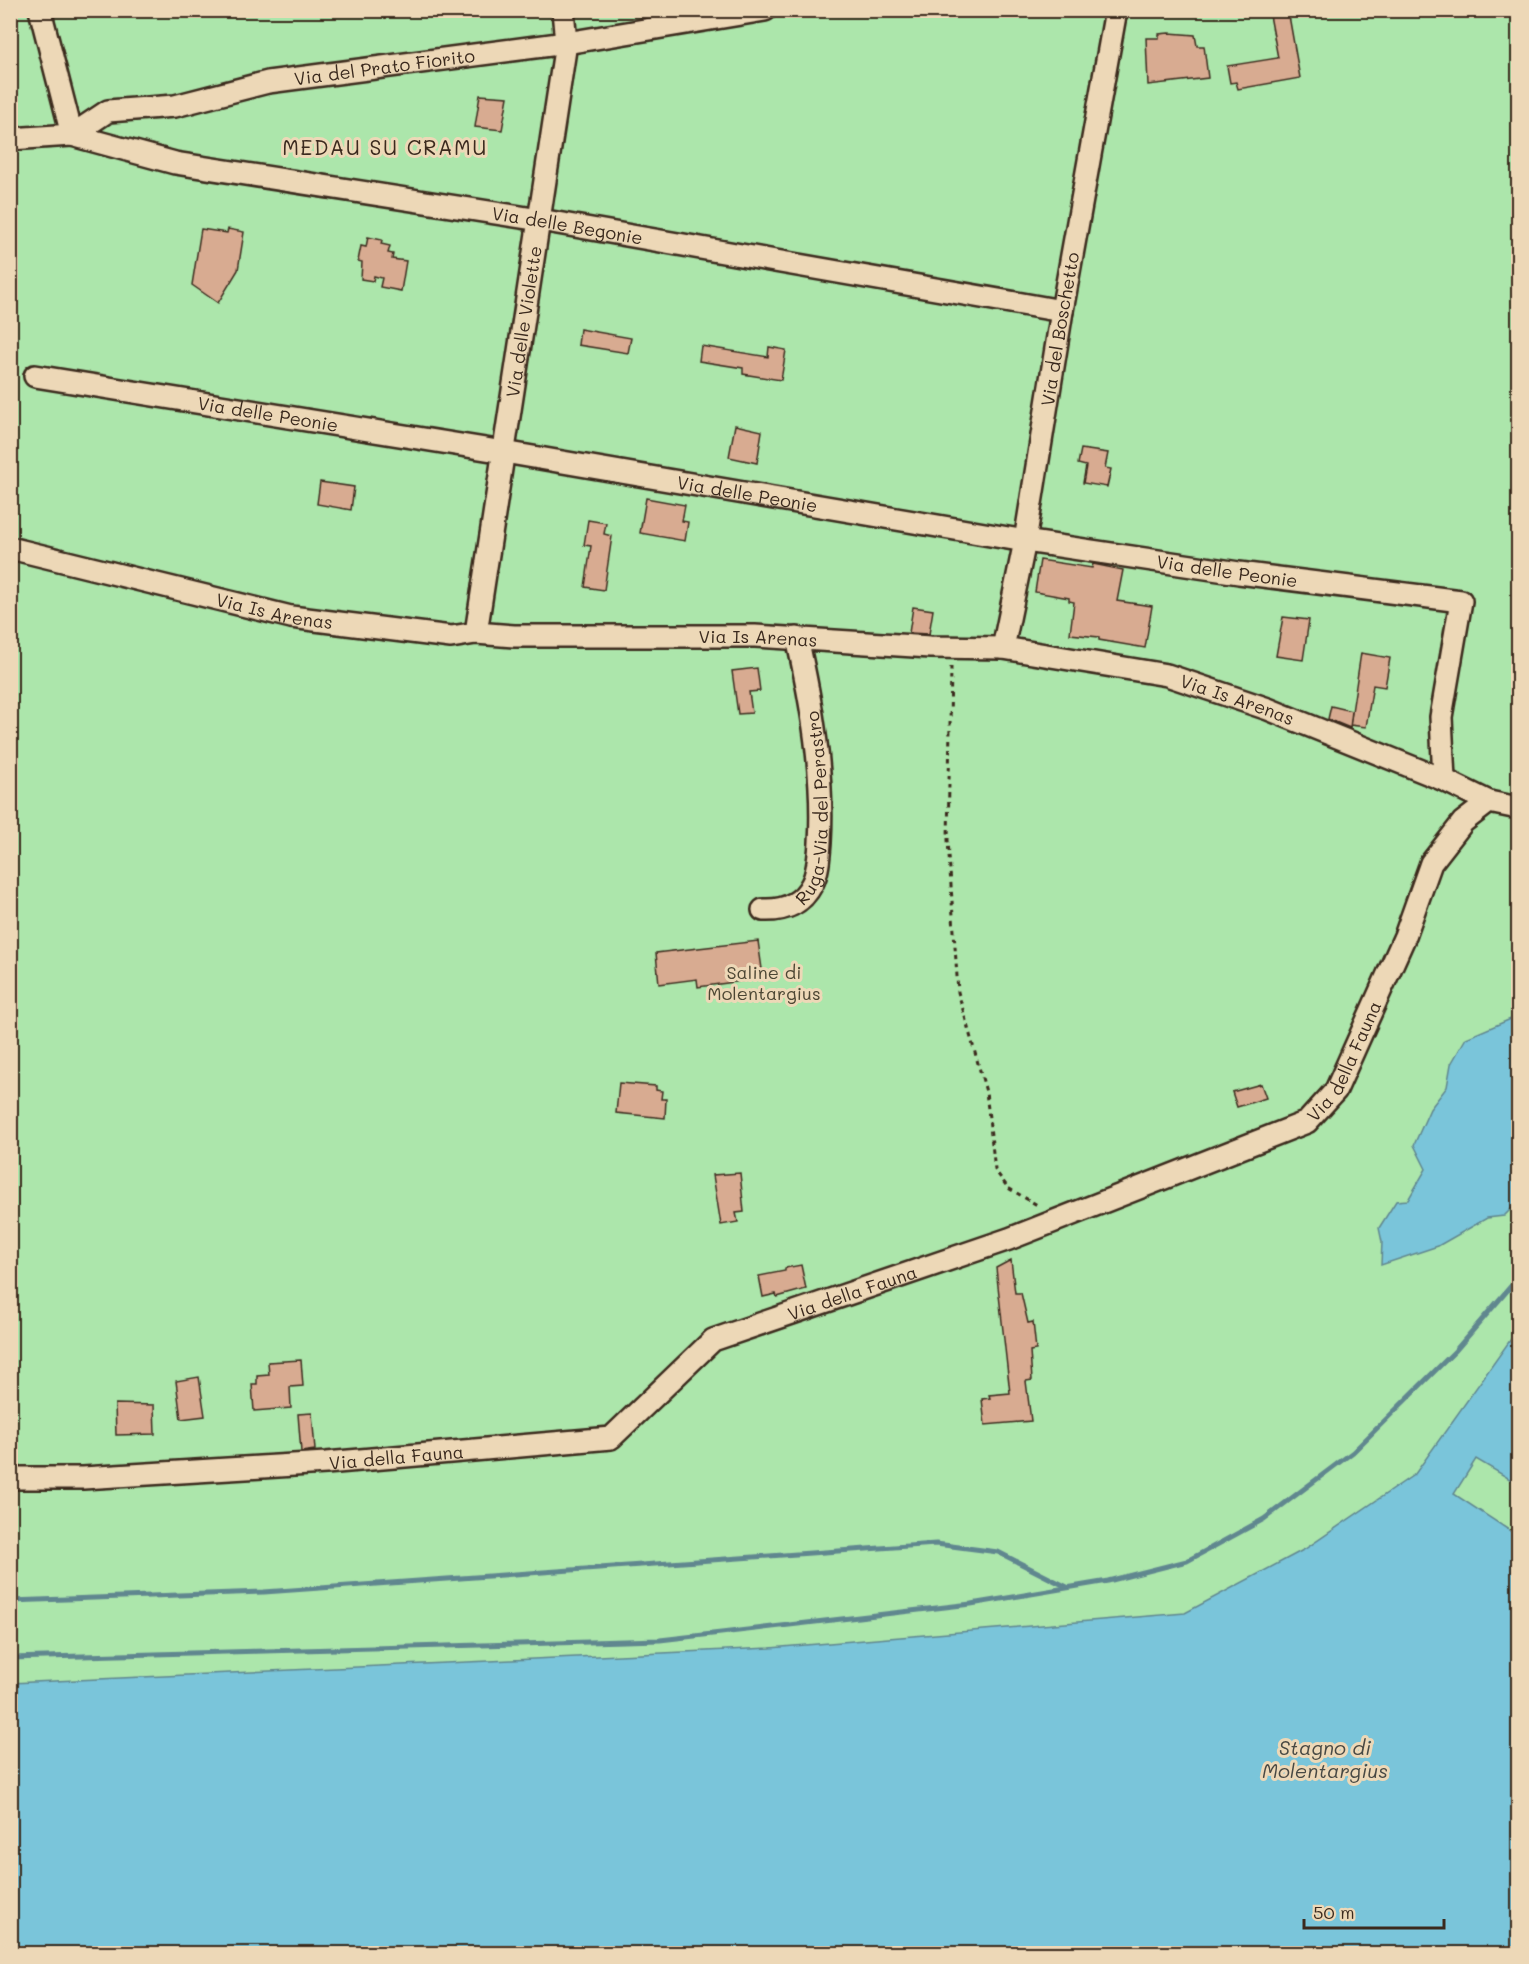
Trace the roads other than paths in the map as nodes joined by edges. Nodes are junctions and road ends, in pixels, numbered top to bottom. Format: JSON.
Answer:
{"nodes":[{"id":1,"x":40,"y":10,"type":"edge"},
{"id":2,"x":563,"y":10,"type":"edge"},
{"id":3,"x":765,"y":10,"type":"edge"},
{"id":4,"x":1116,"y":10,"type":"edge"},
{"id":5,"x":566,"y":43,"type":"junction"},
{"id":6,"x":72,"y":135,"type":"junction"},
{"id":7,"x":10,"y":139,"type":"edge"},
{"id":8,"x":540,"y":220,"type":"junction"},
{"id":9,"x":1062,"y":311,"type":"junction"},
{"id":10,"x":35,"y":376,"type":"dead end"},
{"id":11,"x":504,"y":452,"type":"junction"},
{"id":12,"x":1024,"y":541,"type":"junction"},
{"id":13,"x":10,"y":548,"type":"edge"},
{"id":14,"x":476,"y":633,"type":"junction"},
{"id":15,"x":797,"y":638,"type":"junction"},
{"id":16,"x":1003,"y":648,"type":"junction"},
{"id":17,"x":1444,"y":780,"type":"junction"},
{"id":18,"x":1489,"y":802,"type":"junction"},
{"id":19,"x":1518,"y":808,"type":"edge"},
{"id":20,"x":763,"y":910,"type":"dead end"},
{"id":21,"x":10,"y":1478,"type":"edge"}],
"edges":[{"from":1,"to":6,"type":"street"},
{"from":2,"to":5,"type":"street","name":"Via delle Violette"},
{"from":3,"to":5,"type":"street","name":"Via del Prato Fiorito"},
{"from":4,"to":9,"type":"street","name":"Via del Boschetto"},
{"from":5,"to":6,"type":"street","name":"Via del Prato Fiorito"},
{"from":5,"to":8,"type":"street","name":"Via delle Violette"},
{"from":6,"to":7,"type":"street","name":"Via del Prato Fiorito"},
{"from":6,"to":8,"type":"street","name":"Via delle Begonie"},
{"from":8,"to":9,"type":"street","name":"Via delle Begonie"},
{"from":8,"to":11,"type":"street","name":"Via delle Violette"},
{"from":9,"to":12,"type":"street","name":"Via del Boschetto"},
{"from":10,"to":11,"type":"street","name":"Via delle Peonie"},
{"from":11,"to":12,"type":"street","name":"Via delle Peonie"},
{"from":11,"to":14,"type":"street","name":"Via delle Violette"},
{"from":12,"to":16,"type":"street","name":"Via del Boschetto"},
{"from":12,"to":17,"type":"street","name":"Via delle Peonie"},
{"from":13,"to":14,"type":"street","name":"Via Is Arenas"},
{"from":14,"to":15,"type":"street","name":"Via Is Arenas"},
{"from":15,"to":16,"type":"street","name":"Via Is Arenas"},
{"from":15,"to":20,"type":"street","name":"Ruga-Via del Perastro"},
{"from":16,"to":17,"type":"street","name":"Via Is Arenas"},
{"from":17,"to":18,"type":"street","name":"Via Is Arenas"},
{"from":18,"to":19,"type":"street"},
{"from":18,"to":21,"type":"street","name":"Via della Fauna"}]}
